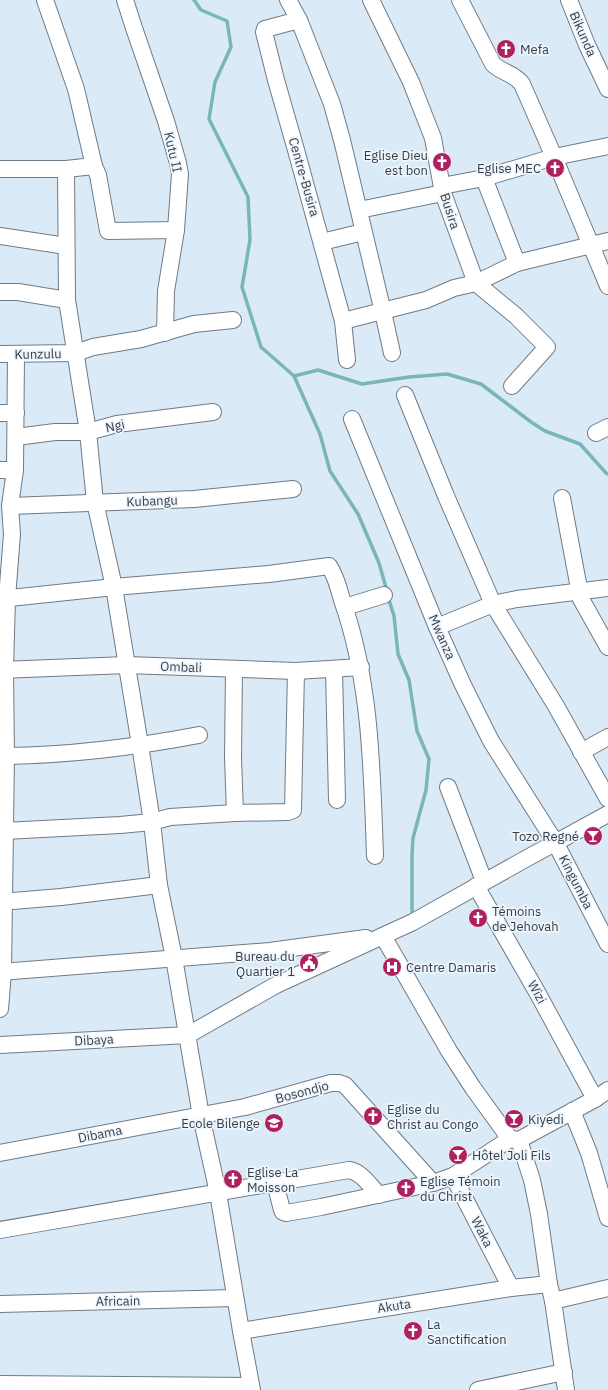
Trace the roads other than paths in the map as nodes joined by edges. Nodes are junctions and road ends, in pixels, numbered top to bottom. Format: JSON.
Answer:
{"nodes":[{"id":1,"x":45,"y":0,"type":"edge"},
{"id":2,"x":125,"y":0,"type":"edge"},
{"id":3,"x":288,"y":0,"type":"edge"},
{"id":4,"x":370,"y":0,"type":"edge"},
{"id":5,"x":460,"y":0,"type":"edge"},
{"id":6,"x":569,"y":0,"type":"edge"},
{"id":7,"x":299,"y":20,"type":"junction"},
{"id":8,"x":603,"y":67,"type":"edge"},
{"id":9,"x":608,"y":89,"type":"edge"},
{"id":10,"x":608,"y":146,"type":"edge"},
{"id":11,"x":554,"y":157,"type":"junction"},
{"id":12,"x":94,"y":166,"type":"junction"},
{"id":13,"x":0,"y":169,"type":"edge"},
{"id":14,"x":66,"y":169,"type":"junction"},
{"id":15,"x":484,"y":178,"type":"junction"},
{"id":16,"x":442,"y":189,"type":"junction"},
{"id":17,"x":359,"y":210,"type":"junction"},
{"id":18,"x":176,"y":230,"type":"junction"},
{"id":19,"x":363,"y":232,"type":"junction"},
{"id":20,"x":0,"y":236,"type":"edge"},
{"id":21,"x":608,"y":241,"type":"edge"},
{"id":22,"x":322,"y":242,"type":"junction"},
{"id":23,"x":591,"y":245,"type":"junction"},
{"id":24,"x":66,"y":246,"type":"junction"},
{"id":25,"x":518,"y":263,"type":"junction"},
{"id":26,"x":476,"y":283,"type":"junction"},
{"id":27,"x":608,"y":286,"type":"edge"},
{"id":28,"x":0,"y":292,"type":"edge"},
{"id":29,"x":67,"y":300,"type":"junction"},
{"id":30,"x":383,"y":312,"type":"junction"},
{"id":31,"x":233,"y":320,"type":"dead end"},
{"id":32,"x":343,"y":322,"type":"junction"},
{"id":33,"x":165,"y":333,"type":"junction"},
{"id":34,"x":76,"y":353,"type":"junction"},
{"id":35,"x":392,"y":353,"type":"dead end"},
{"id":36,"x":8,"y":354,"type":"edge"},
{"id":37,"x":347,"y":360,"type":"dead end"},
{"id":38,"x":512,"y":386,"type":"dead end"},
{"id":39,"x":405,"y":395,"type":"dead end"},
{"id":40,"x":214,"y":412,"type":"dead end"},
{"id":41,"x":8,"y":413,"type":"edge"},
{"id":42,"x":352,"y":419,"type":"dead end"},
{"id":43,"x":88,"y":432,"type":"junction"},
{"id":44,"x":16,"y":437,"type":"junction"},
{"id":45,"x":8,"y":470,"type":"edge"},
{"id":46,"x":293,"y":489,"type":"dead end"},
{"id":47,"x":562,"y":498,"type":"dead end"},
{"id":48,"x":95,"y":502,"type":"junction"},
{"id":49,"x":10,"y":506,"type":"junction"},
{"id":50,"x":6,"y":535,"type":"edge"},
{"id":51,"x":114,"y":587,"type":"junction"},
{"id":52,"x":608,"y":588,"type":"edge"},
{"id":53,"x":579,"y":591,"type":"junction"},
{"id":54,"x":384,"y":595,"type":"dead end"},
{"id":55,"x":4,"y":598,"type":"edge"},
{"id":56,"x":493,"y":604,"type":"junction"},
{"id":57,"x":345,"y":607,"type":"junction"},
{"id":58,"x":437,"y":628,"type":"junction"},
{"id":59,"x":608,"y":647,"type":"edge"},
{"id":60,"x":127,"y":665,"type":"junction"},
{"id":61,"x":361,"y":667,"type":"junction"},
{"id":62,"x":234,"y":669,"type":"junction"},
{"id":63,"x":3,"y":670,"type":"edge"},
{"id":64,"x":334,"y":670,"type":"junction"},
{"id":65,"x":296,"y":671,"type":"junction"},
{"id":66,"x":199,"y":734,"type":"dead end"},
{"id":67,"x":608,"y":737,"type":"edge"},
{"id":68,"x":140,"y":745,"type":"junction"},
{"id":69,"x":581,"y":752,"type":"junction"},
{"id":70,"x":6,"y":756,"type":"junction"},
{"id":71,"x":448,"y":787,"type":"dead end"},
{"id":72,"x":608,"y":799,"type":"edge"},
{"id":73,"x":337,"y":800,"type":"dead end"},
{"id":74,"x":235,"y":813,"type":"junction"},
{"id":75,"x":608,"y":814,"type":"edge"},
{"id":76,"x":152,"y":822,"type":"junction"},
{"id":77,"x":4,"y":831,"type":"junction"},
{"id":78,"x":555,"y":842,"type":"junction"},
{"id":79,"x":375,"y":856,"type":"dead end"},
{"id":80,"x":480,"y":884,"type":"junction"},
{"id":81,"x":159,"y":885,"type":"junction"},
{"id":82,"x":2,"y":901,"type":"edge"},
{"id":83,"x":383,"y":936,"type":"junction"},
{"id":84,"x":608,"y":944,"type":"edge"},
{"id":85,"x":174,"y":958,"type":"junction"},
{"id":86,"x":1,"y":972,"type":"edge"},
{"id":87,"x":0,"y":1009,"type":"edge"},
{"id":88,"x":188,"y":1035,"type":"junction"},
{"id":89,"x":0,"y":1045,"type":"edge"},
{"id":90,"x":602,"y":1094,"type":"edge"},
{"id":91,"x":572,"y":1111,"type":"junction"},
{"id":92,"x":201,"y":1116,"type":"junction"},
{"id":93,"x":514,"y":1139,"type":"junction"},
{"id":94,"x":0,"y":1153,"type":"edge"},
{"id":95,"x":453,"y":1176,"type":"junction"},
{"id":96,"x":275,"y":1183,"type":"junction"},
{"id":97,"x":433,"y":1183,"type":"junction"},
{"id":98,"x":218,"y":1193,"type":"junction"},
{"id":99,"x":379,"y":1195,"type":"junction"},
{"id":100,"x":608,"y":1218,"type":"edge"},
{"id":101,"x":0,"y":1230,"type":"edge"},
{"id":102,"x":549,"y":1284,"type":"junction"},
{"id":103,"x":512,"y":1288,"type":"junction"},
{"id":104,"x":608,"y":1288,"type":"edge"},
{"id":105,"x":235,"y":1298,"type":"junction"},
{"id":106,"x":553,"y":1301,"type":"junction"},
{"id":107,"x":0,"y":1304,"type":"edge"},
{"id":108,"x":241,"y":1331,"type":"junction"},
{"id":109,"x":564,"y":1372,"type":"junction"},
{"id":110,"x":0,"y":1384,"type":"edge"},
{"id":111,"x":251,"y":1388,"type":"edge"},
{"id":112,"x":478,"y":1390,"type":"edge"},
{"id":113,"x":566,"y":1390,"type":"edge"}],
"edges":[{"from":1,"to":12,"type":"street"},
{"from":2,"to":18,"type":"street","name":"Kutu II"},
{"from":3,"to":7,"type":"street"},
{"from":4,"to":16,"type":"street","name":"Busira"},
{"from":5,"to":11,"type":"street"},
{"from":6,"to":8,"type":"street","name":"Bikunda"},
{"from":7,"to":17,"type":"street"},
{"from":7,"to":22,"type":"street","name":"Centre-Busira"},
{"from":8,"to":9,"type":"street","name":"Bikunda"},
{"from":10,"to":11,"type":"street"},
{"from":11,"to":15,"type":"street"},
{"from":11,"to":23,"type":"street"},
{"from":12,"to":14,"type":"street"},
{"from":12,"to":18,"type":"street"},
{"from":13,"to":14,"type":"street"},
{"from":14,"to":24,"type":"street"},
{"from":15,"to":16,"type":"street"},
{"from":15,"to":25,"type":"street"},
{"from":16,"to":17,"type":"street"},
{"from":16,"to":26,"type":"street","name":"Busira"},
{"from":17,"to":19,"type":"street"},
{"from":18,"to":33,"type":"street","name":"Kutu II"},
{"from":19,"to":22,"type":"street"},
{"from":19,"to":30,"type":"street"},
{"from":20,"to":24,"type":"street"},
{"from":21,"to":23,"type":"street"},
{"from":22,"to":32,"type":"street","name":"Centre-Busira"},
{"from":23,"to":25,"type":"street"},
{"from":23,"to":27,"type":"street"},
{"from":24,"to":29,"type":"street"},
{"from":25,"to":26,"type":"street"},
{"from":26,"to":30,"type":"street"},
{"from":26,"to":38,"type":"street"},
{"from":28,"to":29,"type":"street"},
{"from":29,"to":34,"type":"street"},
{"from":30,"to":32,"type":"street"},
{"from":30,"to":35,"type":"street"},
{"from":31,"to":33,"type":"street","name":"Kunzulu"},
{"from":32,"to":37,"type":"street","name":"Centre-Busira"},
{"from":33,"to":34,"type":"street","name":"Kunzulu"},
{"from":34,"to":36,"type":"street","name":"Kunzulu"},
{"from":34,"to":43,"type":"street"},
{"from":36,"to":41,"type":"street"},
{"from":39,"to":56,"type":"street"},
{"from":40,"to":43,"type":"street","name":"Ngi"},
{"from":41,"to":44,"type":"street"},
{"from":42,"to":58,"type":"street","name":"Mwanza"},
{"from":43,"to":44,"type":"street","name":"Ngi"},
{"from":43,"to":48,"type":"street"},
{"from":44,"to":45,"type":"street"},
{"from":45,"to":49,"type":"street"},
{"from":46,"to":48,"type":"street","name":"Kubangu"},
{"from":47,"to":53,"type":"street"},
{"from":48,"to":49,"type":"street","name":"Kubangu"},
{"from":48,"to":51,"type":"street"},
{"from":49,"to":50,"type":"street"},
{"from":50,"to":55,"type":"street"},
{"from":51,"to":55,"type":"street"},
{"from":51,"to":57,"type":"street"},
{"from":51,"to":60,"type":"street"},
{"from":52,"to":53,"type":"street"},
{"from":53,"to":56,"type":"street"},
{"from":53,"to":59,"type":"street"},
{"from":54,"to":57,"type":"street"},
{"from":55,"to":63,"type":"street"},
{"from":56,"to":58,"type":"street"},
{"from":56,"to":69,"type":"street"},
{"from":57,"to":61,"type":"street"},
{"from":58,"to":78,"type":"street","name":"Mwanza"},
{"from":60,"to":62,"type":"street","name":"Ombali"},
{"from":60,"to":63,"type":"street","name":"Ombali"},
{"from":60,"to":68,"type":"street"},
{"from":61,"to":64,"type":"street","name":"Ombali"},
{"from":61,"to":79,"type":"street"},
{"from":62,"to":65,"type":"street","name":"Ombali"},
{"from":62,"to":74,"type":"street"},
{"from":63,"to":70,"type":"street"},
{"from":64,"to":65,"type":"street","name":"Ombali"},
{"from":64,"to":73,"type":"street"},
{"from":65,"to":74,"type":"street"},
{"from":66,"to":68,"type":"street"},
{"from":67,"to":69,"type":"street"},
{"from":68,"to":70,"type":"street"},
{"from":68,"to":76,"type":"street"},
{"from":69,"to":72,"type":"street"},
{"from":70,"to":77,"type":"street"},
{"from":71,"to":80,"type":"street","name":"Wizi"},
{"from":74,"to":76,"type":"street"},
{"from":75,"to":78,"type":"street"},
{"from":76,"to":77,"type":"street"},
{"from":76,"to":81,"type":"street"},
{"from":77,"to":82,"type":"street"},
{"from":78,"to":80,"type":"street"},
{"from":78,"to":84,"type":"street","name":"Kingumba"},
{"from":80,"to":83,"type":"street"},
{"from":80,"to":90,"type":"street","name":"Wizi"},
{"from":81,"to":82,"type":"street"},
{"from":81,"to":85,"type":"street"},
{"from":82,"to":86,"type":"street"},
{"from":83,"to":85,"type":"street"},
{"from":83,"to":88,"type":"street"},
{"from":83,"to":93,"type":"street"},
{"from":85,"to":86,"type":"street"},
{"from":85,"to":88,"type":"street"},
{"from":86,"to":87,"type":"street"},
{"from":88,"to":89,"type":"street","name":"Dibaya"},
{"from":88,"to":92,"type":"street"},
{"from":90,"to":91,"type":"street"},
{"from":91,"to":93,"type":"street"},
{"from":91,"to":100,"type":"street"},
{"from":92,"to":94,"type":"street","name":"Dibama"},
{"from":92,"to":97,"type":"street","name":"Bosondjo"},
{"from":92,"to":98,"type":"street"},
{"from":93,"to":95,"type":"street"},
{"from":93,"to":102,"type":"street"},
{"from":95,"to":97,"type":"street"},
{"from":95,"to":103,"type":"street","name":"Waka"},
{"from":96,"to":98,"type":"street"},
{"from":96,"to":99,"type":"street"},
{"from":96,"to":99,"type":"street"},
{"from":97,"to":99,"type":"street"},
{"from":98,"to":101,"type":"street"},
{"from":98,"to":105,"type":"street"},
{"from":102,"to":103,"type":"street","name":"Akuta"},
{"from":102,"to":106,"type":"street"},
{"from":103,"to":108,"type":"street","name":"Akuta"},
{"from":104,"to":106,"type":"street"},
{"from":105,"to":107,"type":"street","name":"Africain"},
{"from":105,"to":108,"type":"street"},
{"from":106,"to":109,"type":"street"},
{"from":108,"to":111,"type":"street"},
{"from":109,"to":112,"type":"street"},
{"from":109,"to":113,"type":"street"},
{"from":110,"to":111,"type":"street"}]}
